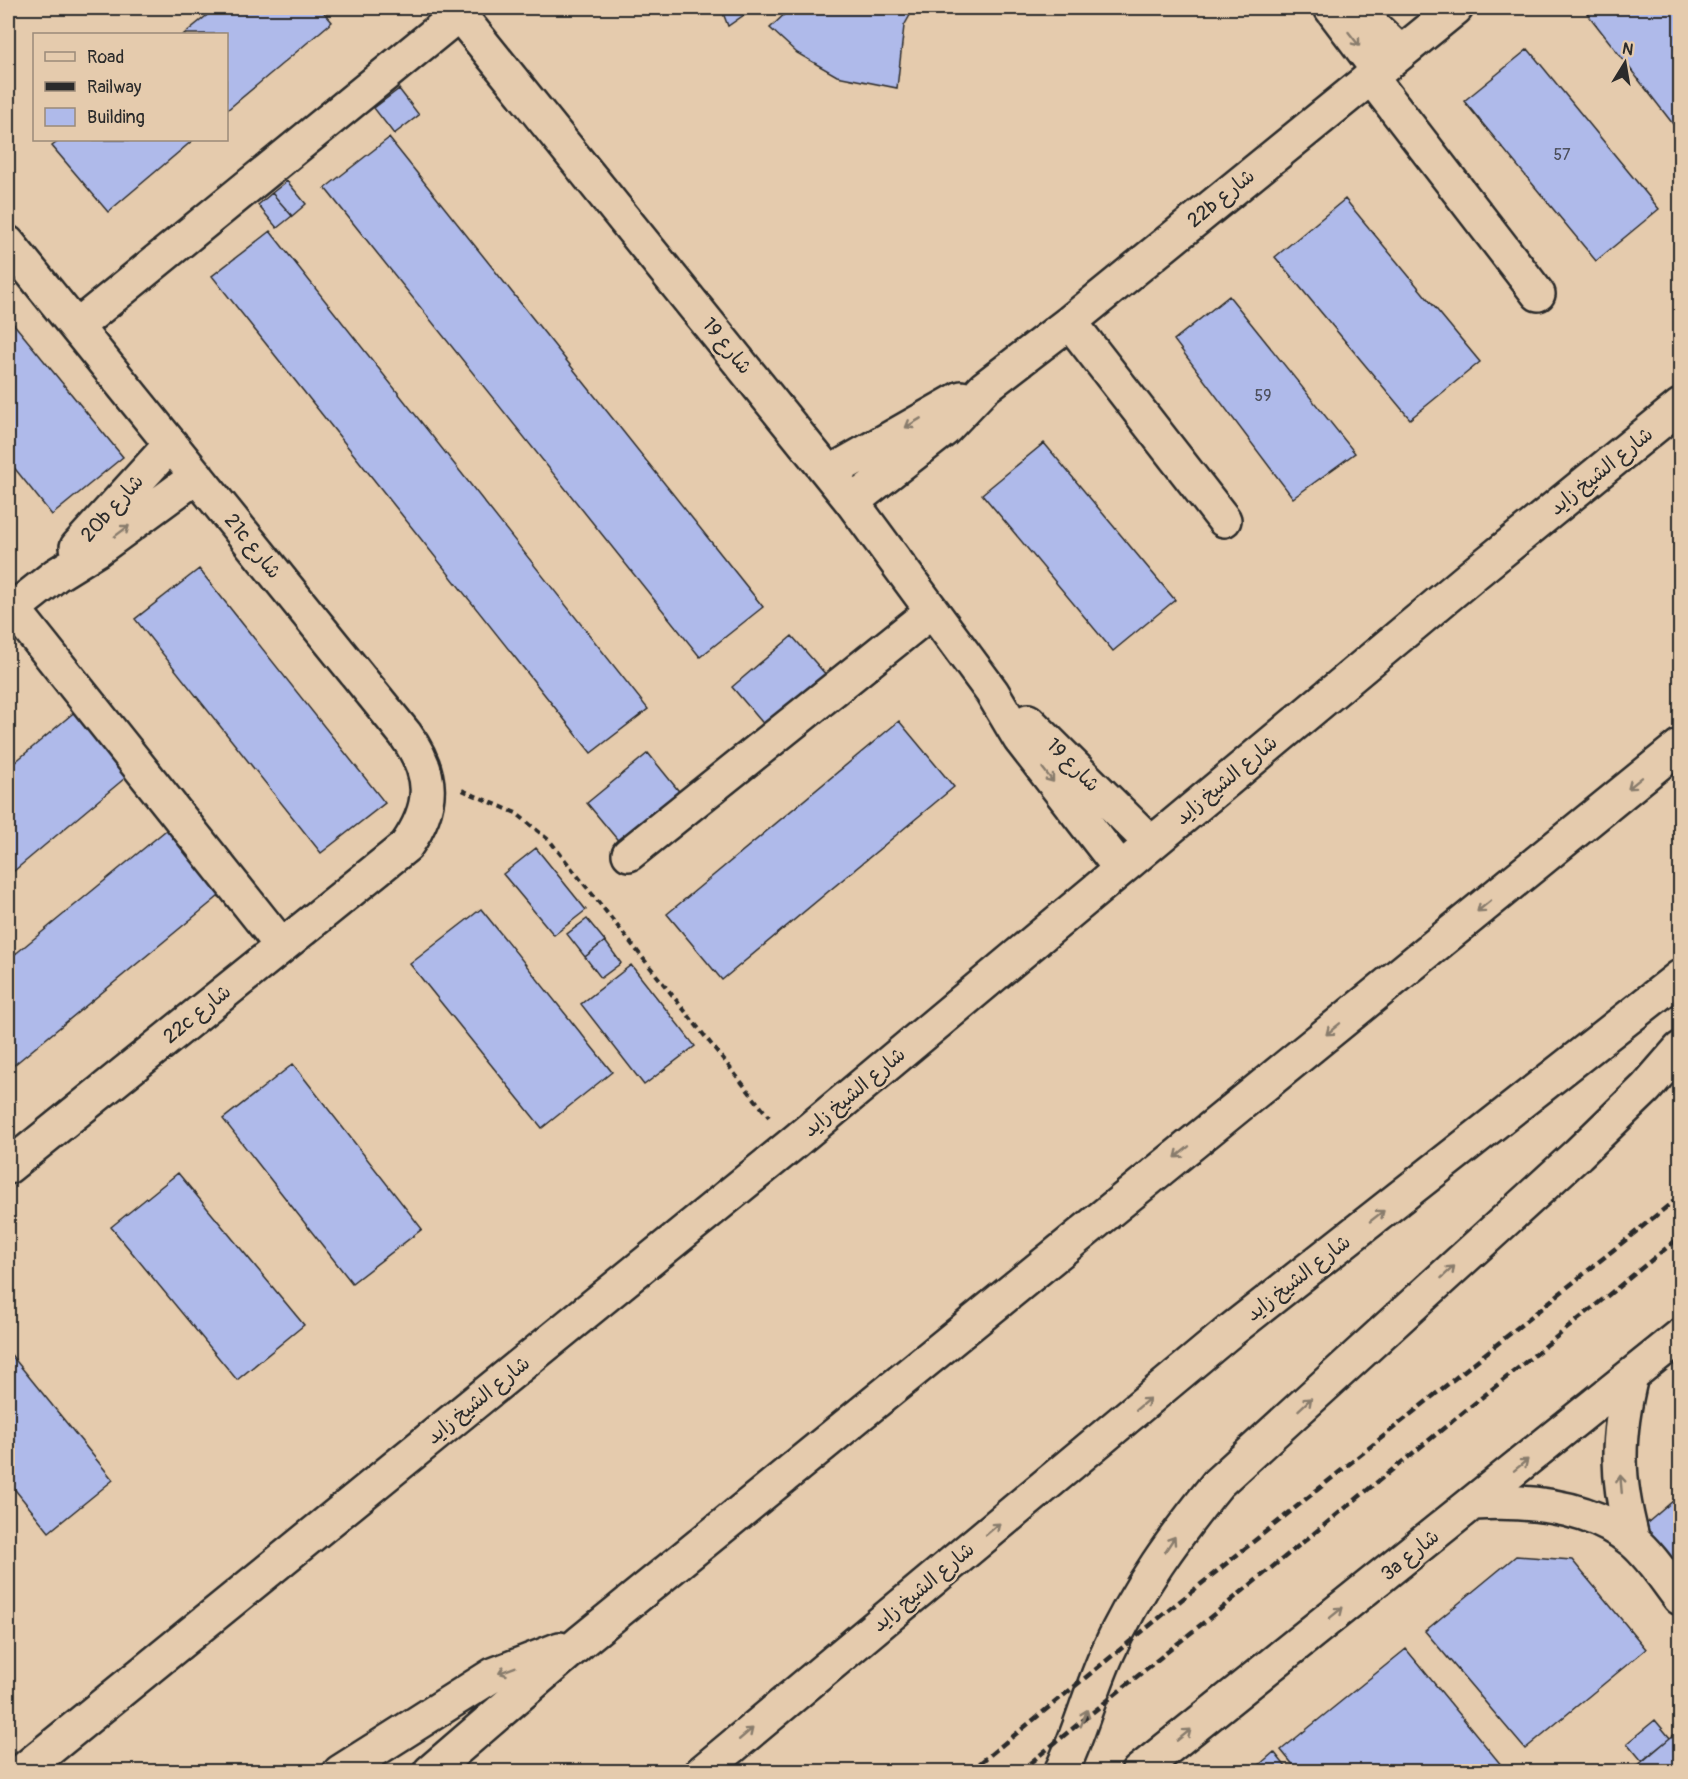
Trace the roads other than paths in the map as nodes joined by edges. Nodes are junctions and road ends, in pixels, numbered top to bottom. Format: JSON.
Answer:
{"nodes":[{"id":1,"x":1331,"y":8,"type":"edge"},
{"id":2,"x":1354,"y":8,"type":"edge"},
{"id":3,"x":1456,"y":8,"type":"edge"},
{"id":4,"x":457,"y":11,"type":"edge"},
{"id":5,"x":1383,"y":66,"type":"junction"},
{"id":6,"x":8,"y":243,"type":"edge"},
{"id":7,"x":1538,"y":294,"type":"dead end"},
{"id":8,"x":1070,"y":322,"type":"junction"},
{"id":9,"x":76,"y":327,"type":"junction"},
{"id":10,"x":984,"y":388,"type":"junction"},
{"id":11,"x":1680,"y":406,"type":"edge"},
{"id":12,"x":171,"y":444,"type":"junction"},
{"id":13,"x":829,"y":473,"type":"junction"},
{"id":14,"x":197,"y":476,"type":"junction"},
{"id":15,"x":852,"y":502,"type":"junction"},
{"id":16,"x":1224,"y":520,"type":"dead end"},
{"id":17,"x":56,"y":575,"type":"junction"},
{"id":18,"x":9,"y":608,"type":"edge"},
{"id":19,"x":932,"y":611,"type":"junction"},
{"id":20,"x":992,"y":692,"type":"junction"},
{"id":21,"x":1680,"y":746,"type":"edge"},
{"id":22,"x":1151,"y":843,"type":"junction"},
{"id":23,"x":629,"y":854,"type":"dead end"},
{"id":24,"x":387,"y":862,"type":"joint"},
{"id":25,"x":1120,"y":868,"type":"junction"},
{"id":26,"x":282,"y":946,"type":"junction"},
{"id":27,"x":1680,"y":977,"type":"edge"},
{"id":28,"x":1680,"y":1049,"type":"edge"},
{"id":29,"x":8,"y":1167,"type":"edge"},
{"id":30,"x":1680,"y":1336,"type":"edge"},
{"id":31,"x":1631,"y":1376,"type":"junction"},
{"id":32,"x":1474,"y":1503,"type":"junction"},
{"id":33,"x":1633,"y":1541,"type":"junction"},
{"id":34,"x":1680,"y":1598,"type":"edge"},
{"id":35,"x":582,"y":1641,"type":"junction"},
{"id":36,"x":21,"y":1772,"type":"edge"},
{"id":37,"x":340,"y":1772,"type":"edge"},
{"id":38,"x":430,"y":1772,"type":"edge"},
{"id":39,"x":702,"y":1772,"type":"edge"},
{"id":40,"x":1061,"y":1772,"type":"edge"},
{"id":41,"x":1138,"y":1772,"type":"edge"}],
"edges":[{"from":1,"to":5,"type":"main road","one_way":true},
{"from":2,"to":5,"type":"main road"},
{"from":3,"to":5,"type":"main road","name":"22b شارع"},
{"from":4,"to":9,"type":"main road"},
{"from":4,"to":13,"type":"main road","name":"شارع 19"},
{"from":5,"to":7,"type":"main road"},
{"from":5,"to":8,"type":"main road","name":"22b شارع"},
{"from":6,"to":9,"type":"main road","name":"21c شارع"},
{"from":8,"to":10,"type":"main road","name":"22b شارع"},
{"from":8,"to":16,"type":"main road"},
{"from":9,"to":12,"type":"main road","name":"21c شارع"},
{"from":10,"to":13,"type":"main road","name":"22b شارع","one_way":true},
{"from":10,"to":15,"type":"main road","name":"22b شارع"},
{"from":11,"to":22,"type":"main road","name":"شارع الشيخ زايد"},
{"from":12,"to":14,"type":"main road","name":"21c شارع"},
{"from":12,"to":17,"type":"main road","name":"20b شارع"},
{"from":13,"to":15,"type":"main road","name":"شارع 19"},
{"from":17,"to":14,"type":"main road","name":"20b شارع","one_way":true},
{"from":14,"to":24,"type":"main road","name":"21c شارع"},
{"from":15,"to":19,"type":"main road","name":"شارع 19"},
{"from":17,"to":18,"type":"main road","name":"20b شارع"},
{"from":18,"to":26,"type":"main road"},
{"from":19,"to":20,"type":"main road","name":"شارع 19"},
{"from":19,"to":23,"type":"main road"},
{"from":20,"to":22,"type":"main road","name":"شارع 19"},
{"from":20,"to":25,"type":"main road","name":"شارع 19","one_way":true},
{"from":21,"to":35,"type":"main road","one_way":true},
{"from":22,"to":25,"type":"main road","name":"شارع الشيخ زايد"},
{"from":24,"to":26,"type":"main road","name":"22c شارع"},
{"from":25,"to":36,"type":"main road","name":"شارع الشيخ زايد"},
{"from":26,"to":29,"type":"main road","name":"22c شارع"},
{"from":39,"to":27,"type":"main road","name":"شارع الشيخ زايد","one_way":true},
{"from":40,"to":28,"type":"main road","one_way":true},
{"from":30,"to":31,"type":"main road","name":"3a شارع"},
{"from":32,"to":31,"type":"main road","name":"3a شارع","one_way":true},
{"from":33,"to":31,"type":"main road","one_way":true},
{"from":32,"to":33,"type":"main road"},
{"from":41,"to":32,"type":"main road","name":"3a شارع","one_way":true},
{"from":33,"to":34,"type":"main road"},
{"from":35,"to":37,"type":"main road","one_way":true},
{"from":35,"to":38,"type":"main road"}]}
